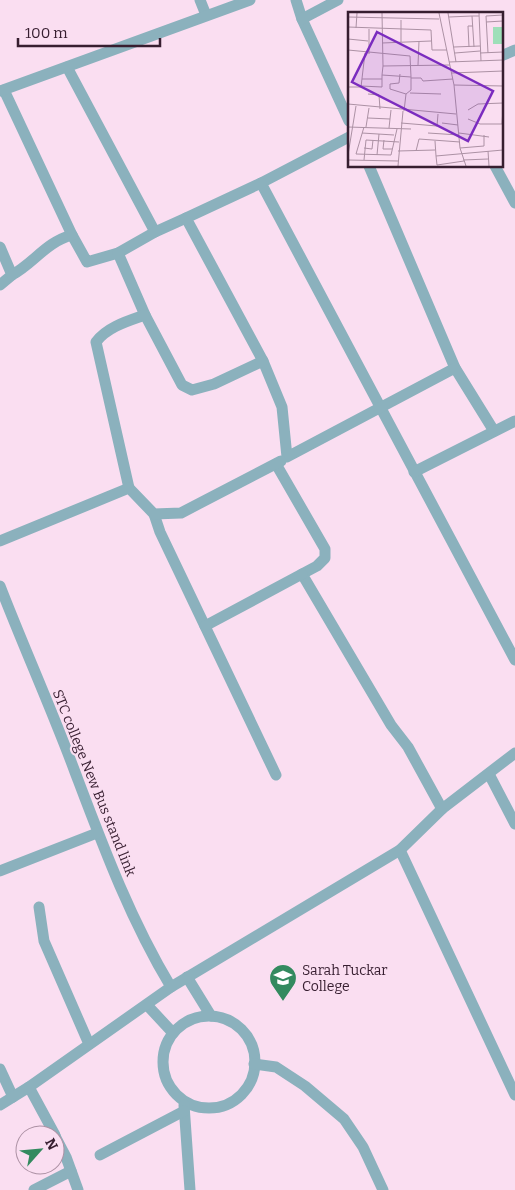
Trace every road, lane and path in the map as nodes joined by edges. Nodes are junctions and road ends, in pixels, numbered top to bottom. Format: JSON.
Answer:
{"nodes":[{"id":1,"x":200,"y":0,"type":"edge"},
{"id":2,"x":250,"y":0,"type":"edge"},
{"id":3,"x":296,"y":0,"type":"edge"},
{"id":4,"x":338,"y":0,"type":"edge"},
{"id":5,"x":206,"y":15,"type":"junction"},
{"id":6,"x":302,"y":19,"type":"junction"},
{"id":7,"x":515,"y":50,"type":"edge"},
{"id":8,"x":502,"y":56,"type":"edge"},
{"id":9,"x":67,"y":67,"type":"junction"},
{"id":10,"x":2,"y":91,"type":"edge"},
{"id":11,"x":348,"y":119,"type":"edge"},
{"id":12,"x":348,"y":138,"type":"edge"},
{"id":13,"x":369,"y":168,"type":"edge"},
{"id":14,"x":495,"y":168,"type":"edge"},
{"id":15,"x":261,"y":183,"type":"junction"},
{"id":16,"x":515,"y":203,"type":"edge"},
{"id":17,"x":186,"y":218,"type":"junction"},
{"id":18,"x":155,"y":232,"type":"junction"},
{"id":19,"x":72,"y":235,"type":"junction"},
{"id":20,"x":0,"y":246,"type":"edge"},
{"id":21,"x":118,"y":253,"type":"junction"},
{"id":22,"x":12,"y":276,"type":"junction"},
{"id":23,"x":0,"y":285,"type":"edge"},
{"id":24,"x":145,"y":314,"type":"junction"},
{"id":25,"x":262,"y":361,"type":"junction"},
{"id":26,"x":455,"y":368,"type":"junction"},
{"id":27,"x":380,"y":407,"type":"junction"},
{"id":28,"x":515,"y":421,"type":"edge"},
{"id":29,"x":494,"y":431,"type":"junction"},
{"id":30,"x":286,"y":457,"type":"junction"},
{"id":31,"x":276,"y":464,"type":"junction"},
{"id":32,"x":414,"y":472,"type":"junction"},
{"id":33,"x":129,"y":488,"type":"junction"},
{"id":34,"x":154,"y":514,"type":"junction"},
{"id":35,"x":0,"y":541,"type":"edge"},
{"id":36,"x":302,"y":574,"type":"junction"},
{"id":37,"x":0,"y":586,"type":"edge"},
{"id":38,"x":205,"y":626,"type":"junction"},
{"id":39,"x":515,"y":660,"type":"edge"},
{"id":40,"x":515,"y":753,"type":"edge"},
{"id":41,"x":489,"y":774,"type":"junction"},
{"id":42,"x":276,"y":775,"type":"dead end"},
{"id":43,"x":442,"y":809,"type":"junction"},
{"id":44,"x":515,"y":824,"type":"edge"},
{"id":45,"x":97,"y":833,"type":"junction"},
{"id":46,"x":400,"y":850,"type":"junction"},
{"id":47,"x":0,"y":871,"type":"edge"},
{"id":48,"x":39,"y":908,"type":"dead end"},
{"id":49,"x":187,"y":977,"type":"junction"},
{"id":50,"x":171,"y":987,"type":"junction"},
{"id":51,"x":147,"y":1005,"type":"junction"},
{"id":52,"x":211,"y":1016,"type":"junction"},
{"id":53,"x":173,"y":1033,"type":"junction"},
{"id":54,"x":89,"y":1044,"type":"junction"},
{"id":55,"x":254,"y":1064,"type":"junction"},
{"id":56,"x":0,"y":1069,"type":"edge"},
{"id":57,"x":29,"y":1087,"type":"junction"},
{"id":58,"x":515,"y":1095,"type":"edge"},
{"id":59,"x":12,"y":1098,"type":"junction"},
{"id":60,"x":0,"y":1105,"type":"edge"},
{"id":61,"x":184,"y":1106,"type":"junction"},
{"id":62,"x":50,"y":1125,"type":"edge"},
{"id":63,"x":100,"y":1155,"type":"dead end"},
{"id":64,"x":65,"y":1156,"type":"edge"},
{"id":65,"x":72,"y":1171,"type":"junction"},
{"id":66,"x":34,"y":1190,"type":"edge"},
{"id":67,"x":78,"y":1190,"type":"edge"},
{"id":68,"x":190,"y":1190,"type":"edge"},
{"id":69,"x":383,"y":1190,"type":"edge"}],
"edges":[{"from":1,"to":5,"type":"street"},
{"from":2,"to":5,"type":"street"},
{"from":3,"to":6,"type":"street"},
{"from":4,"to":6,"type":"street"},
{"from":5,"to":9,"type":"street"},
{"from":6,"to":11,"type":"street"},
{"from":7,"to":8,"type":"street"},
{"from":9,"to":10,"type":"street"},
{"from":9,"to":18,"type":"street"},
{"from":10,"to":19,"type":"street"},
{"from":12,"to":15,"type":"street"},
{"from":13,"to":26,"type":"street"},
{"from":14,"to":16,"type":"street"},
{"from":15,"to":17,"type":"street"},
{"from":15,"to":27,"type":"street"},
{"from":17,"to":18,"type":"street"},
{"from":17,"to":25,"type":"street"},
{"from":18,"to":21,"type":"street"},
{"from":19,"to":21,"type":"street"},
{"from":19,"to":22,"type":"street"},
{"from":20,"to":22,"type":"street"},
{"from":21,"to":24,"type":"street"},
{"from":22,"to":23,"type":"street"},
{"from":24,"to":25,"type":"street"},
{"from":24,"to":33,"type":"street"},
{"from":25,"to":30,"type":"street"},
{"from":26,"to":27,"type":"street"},
{"from":26,"to":29,"type":"street"},
{"from":27,"to":30,"type":"street"},
{"from":27,"to":32,"type":"street"},
{"from":28,"to":29,"type":"street"},
{"from":29,"to":32,"type":"street"},
{"from":30,"to":31,"type":"street"},
{"from":31,"to":34,"type":"street"},
{"from":31,"to":36,"type":"street"},
{"from":32,"to":39,"type":"street"},
{"from":33,"to":34,"type":"street"},
{"from":33,"to":35,"type":"street"},
{"from":34,"to":38,"type":"street"},
{"from":36,"to":38,"type":"street"},
{"from":36,"to":43,"type":"street"},
{"from":37,"to":45,"type":"street","name":"STC college New Bus stand link"},
{"from":38,"to":42,"type":"street"},
{"from":40,"to":41,"type":"street"},
{"from":41,"to":43,"type":"street"},
{"from":41,"to":44,"type":"street"},
{"from":43,"to":46,"type":"street"},
{"from":45,"to":47,"type":"street"},
{"from":45,"to":50,"type":"street","name":"STC college New Bus stand link"},
{"from":46,"to":49,"type":"street"},
{"from":46,"to":58,"type":"street"},
{"from":48,"to":54,"type":"street"},
{"from":49,"to":50,"type":"street"},
{"from":49,"to":52,"type":"street"},
{"from":50,"to":51,"type":"street"},
{"from":51,"to":53,"type":"street"},
{"from":51,"to":54,"type":"street"},
{"from":52,"to":53,"type":"street"},
{"from":52,"to":55,"type":"street"},
{"from":53,"to":61,"type":"street"},
{"from":54,"to":57,"type":"street"},
{"from":55,"to":61,"type":"street"},
{"from":55,"to":69,"type":"street"},
{"from":56,"to":59,"type":"street"},
{"from":57,"to":59,"type":"street"},
{"from":57,"to":62,"type":"street"},
{"from":59,"to":60,"type":"street"},
{"from":61,"to":63,"type":"street"},
{"from":61,"to":68,"type":"street"},
{"from":64,"to":65,"type":"street"},
{"from":65,"to":66,"type":"street"},
{"from":65,"to":67,"type":"street"}]}
